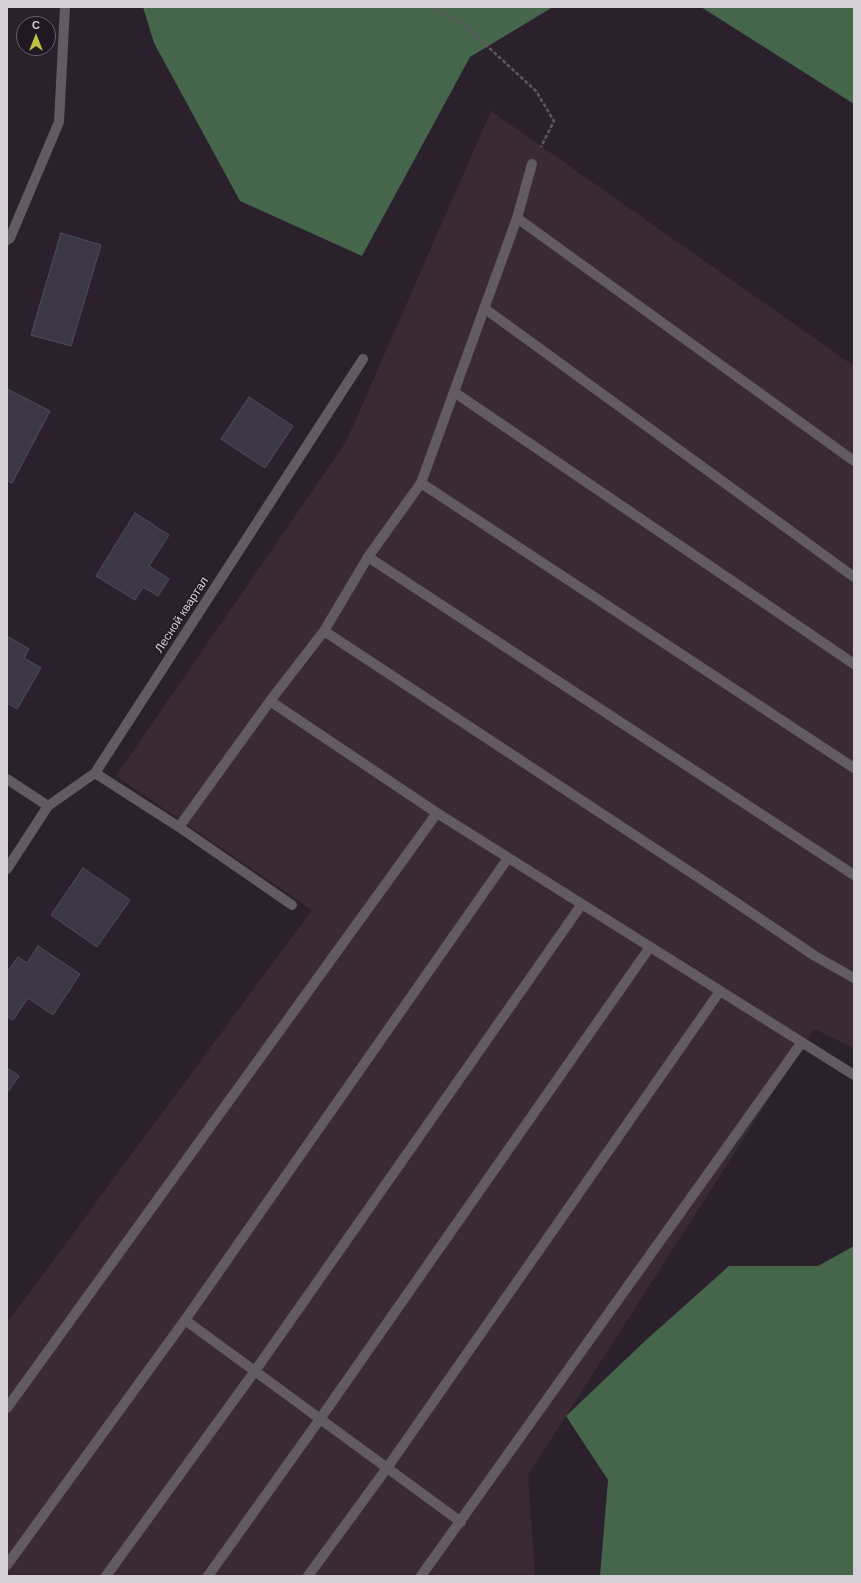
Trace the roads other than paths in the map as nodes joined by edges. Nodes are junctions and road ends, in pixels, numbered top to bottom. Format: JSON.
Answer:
{"nodes":[{"id":1,"x":66,"y":7,"type":"edge"},
{"id":2,"x":532,"y":164,"type":"road end"},
{"id":3,"x":517,"y":218,"type":"junction"},
{"id":4,"x":9,"y":239,"type":"edge"},
{"id":5,"x":484,"y":308,"type":"junction"},
{"id":6,"x":362,"y":359,"type":"dead end"},
{"id":7,"x":454,"y":392,"type":"junction"},
{"id":8,"x":854,"y":462,"type":"edge"},
{"id":9,"x":421,"y":483,"type":"junction"},
{"id":10,"x":368,"y":557,"type":"junction"},
{"id":11,"x":854,"y":578,"type":"edge"},
{"id":12,"x":324,"y":631,"type":"junction"},
{"id":13,"x":854,"y":664,"type":"edge"},
{"id":14,"x":270,"y":701,"type":"junction"},
{"id":15,"x":854,"y":768,"type":"edge"},
{"id":16,"x":95,"y":773,"type":"junction"},
{"id":17,"x":7,"y":779,"type":"edge"},
{"id":18,"x":48,"y":806,"type":"junction"},
{"id":19,"x":436,"y":813,"type":"junction"},
{"id":20,"x":179,"y":827,"type":"junction"},
{"id":21,"x":508,"y":858,"type":"junction"},
{"id":22,"x":7,"y":869,"type":"edge"},
{"id":23,"x":854,"y":875,"type":"edge"},
{"id":24,"x":582,"y":904,"type":"junction"},
{"id":25,"x":292,"y":905,"type":"dead end"},
{"id":26,"x":650,"y":947,"type":"junction"},
{"id":27,"x":854,"y":978,"type":"edge"},
{"id":28,"x":720,"y":991,"type":"junction"},
{"id":29,"x":802,"y":1042,"type":"junction"},
{"id":30,"x":854,"y":1075,"type":"edge"},
{"id":31,"x":185,"y":1320,"type":"junction"},
{"id":32,"x":255,"y":1371,"type":"junction"},
{"id":33,"x":7,"y":1408,"type":"edge"},
{"id":34,"x":320,"y":1419,"type":"junction"},
{"id":35,"x":387,"y":1468,"type":"junction"},
{"id":36,"x":461,"y":1522,"type":"junction"},
{"id":37,"x":7,"y":1565,"type":"edge"},
{"id":38,"x":106,"y":1576,"type":"edge"},
{"id":39,"x":208,"y":1576,"type":"edge"},
{"id":40,"x":308,"y":1576,"type":"edge"},
{"id":41,"x":421,"y":1576,"type":"edge"}],
"edges":[{"from":1,"to":4,"type":"street"},
{"from":2,"to":3,"type":"street"},
{"from":3,"to":5,"type":"street"},
{"from":3,"to":8,"type":"street"},
{"from":5,"to":7,"type":"street"},
{"from":5,"to":11,"type":"street"},
{"from":6,"to":16,"type":"street","name":"Лесной квартал"},
{"from":7,"to":9,"type":"street"},
{"from":7,"to":13,"type":"street"},
{"from":9,"to":10,"type":"street"},
{"from":9,"to":15,"type":"street"},
{"from":10,"to":12,"type":"street"},
{"from":10,"to":23,"type":"street"},
{"from":12,"to":14,"type":"street"},
{"from":12,"to":27,"type":"street"},
{"from":14,"to":19,"type":"street"},
{"from":14,"to":20,"type":"street"},
{"from":16,"to":18,"type":"street","name":"Лесной квартал"},
{"from":16,"to":20,"type":"street"},
{"from":17,"to":18,"type":"street"},
{"from":18,"to":22,"type":"street","name":"Лесной квартал"},
{"from":19,"to":21,"type":"street"},
{"from":19,"to":33,"type":"street"},
{"from":20,"to":25,"type":"street"},
{"from":21,"to":24,"type":"street"},
{"from":21,"to":31,"type":"street"},
{"from":24,"to":26,"type":"street"},
{"from":24,"to":32,"type":"street"},
{"from":26,"to":28,"type":"street"},
{"from":26,"to":34,"type":"street"},
{"from":28,"to":29,"type":"street"},
{"from":28,"to":35,"type":"street"},
{"from":29,"to":30,"type":"street"},
{"from":29,"to":36,"type":"street"},
{"from":31,"to":32,"type":"street"},
{"from":31,"to":37,"type":"street"},
{"from":32,"to":34,"type":"street"},
{"from":32,"to":38,"type":"street"},
{"from":34,"to":35,"type":"street"},
{"from":34,"to":39,"type":"street"},
{"from":35,"to":36,"type":"street"},
{"from":35,"to":40,"type":"street"},
{"from":36,"to":41,"type":"street"}]}
